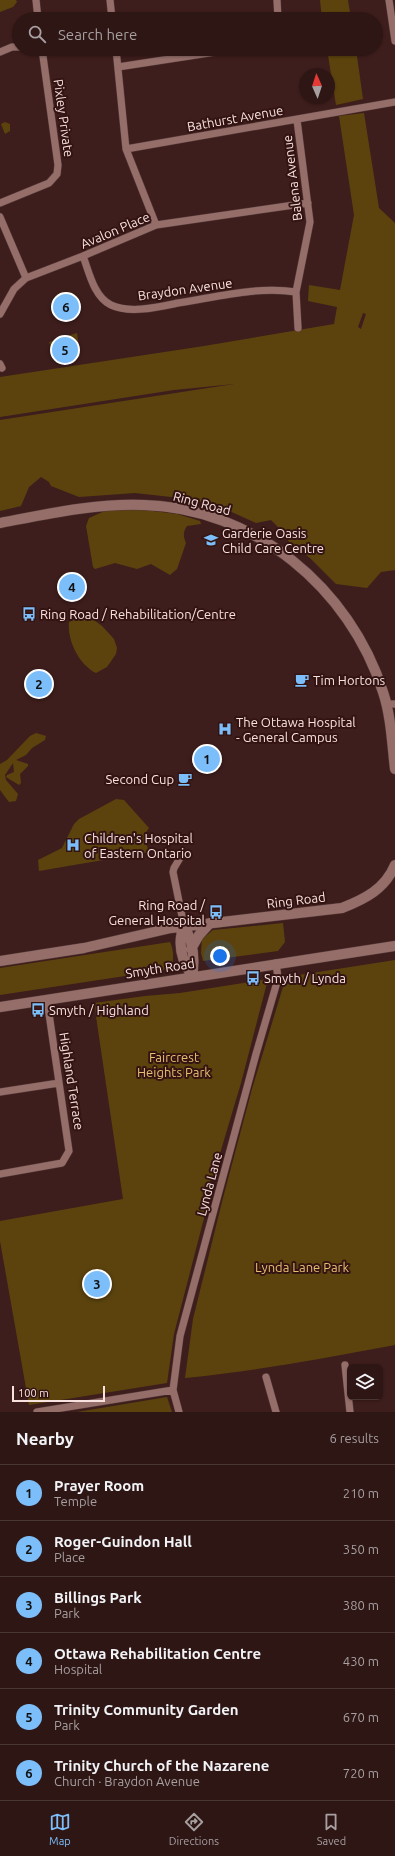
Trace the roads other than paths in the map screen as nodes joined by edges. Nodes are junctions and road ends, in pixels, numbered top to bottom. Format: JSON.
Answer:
{"nodes":[{"id":1,"x":36,"y":0,"type":"edge"},
{"id":2,"x":110,"y":0,"type":"edge"},
{"id":3,"x":277,"y":0,"type":"edge"},
{"id":4,"x":389,"y":0,"type":"edge"},
{"id":5,"x":37,"y":12,"type":"edge"},
{"id":6,"x":111,"y":12,"type":"edge"},
{"id":7,"x":278,"y":12,"type":"edge"},
{"id":8,"x":395,"y":41,"type":"edge"},
{"id":9,"x":12,"y":49,"type":"edge"},
{"id":10,"x":0,"y":52,"type":"edge"},
{"id":11,"x":43,"y":56,"type":"edge"},
{"id":12,"x":117,"y":56,"type":"edge"},
{"id":13,"x":190,"y":56,"type":"edge"},
{"id":14,"x":118,"y":67,"type":"junction"},
{"id":15,"x":395,"y":102,"type":"edge"},
{"id":16,"x":297,"y":120,"type":"junction"},
{"id":17,"x":126,"y":149,"type":"junction"},
{"id":18,"x":0,"y":203,"type":"edge"},
{"id":19,"x":308,"y":204,"type":"junction"},
{"id":20,"x":0,"y":217,"type":"edge"},
{"id":21,"x":156,"y":225,"type":"junction"},
{"id":22,"x":83,"y":256,"type":"junction"},
{"id":23,"x":26,"y":278,"type":"junction"},
{"id":24,"x":296,"y":292,"type":"junction"},
{"id":25,"x":0,"y":314,"type":"edge"},
{"id":26,"x":298,"y":328,"type":"dead end"},
{"id":27,"x":0,"y":523,"type":"edge"},
{"id":28,"x":390,"y":704,"type":"edge"},
{"id":29,"x":395,"y":769,"type":"edge"},
{"id":30,"x":183,"y":853,"type":"dead end"},
{"id":31,"x":395,"y":865,"type":"edge"},
{"id":32,"x":210,"y":923,"type":"junction"},
{"id":33,"x":184,"y":926,"type":"junction"},
{"id":34,"x":395,"y":946,"type":"edge"},
{"id":35,"x":192,"y":949,"type":"junction"},
{"id":36,"x":0,"y":961,"type":"edge"},
{"id":37,"x":276,"y":964,"type":"junction"},
{"id":38,"x":192,"y":976,"type":"junction"},
{"id":39,"x":47,"y":1000,"type":"junction"},
{"id":40,"x":0,"y":1007,"type":"edge"},
{"id":41,"x":59,"y":1083,"type":"junction"},
{"id":42,"x":0,"y":1092,"type":"edge"},
{"id":43,"x":0,"y":1174,"type":"edge"},
{"id":44,"x":345,"y":1365,"type":"dead end"},
{"id":45,"x":266,"y":1377,"type":"dead end"},
{"id":46,"x":173,"y":1390,"type":"junction"},
{"id":47,"x":37,"y":1412,"type":"edge"},
{"id":48,"x":179,"y":1412,"type":"edge"},
{"id":49,"x":276,"y":1412,"type":"edge"},
{"id":50,"x":350,"y":1412,"type":"edge"}],
"edges":[{"from":1,"to":5,"type":"street"},
{"from":2,"to":6,"type":"street"},
{"from":3,"to":7,"type":"street"},
{"from":4,"to":8,"type":"street"},
{"from":9,"to":10,"type":"street"},
{"from":11,"to":18,"type":"street","name":"Pixley Private"},
{"from":12,"to":14,"type":"street"},
{"from":13,"to":14,"type":"street"},
{"from":14,"to":17,"type":"street"},
{"from":15,"to":16,"type":"street","name":"Bathurst Avenue"},
{"from":16,"to":17,"type":"street","name":"Bathurst Avenue"},
{"from":16,"to":19,"type":"street","name":"Balena Avenue"},
{"from":17,"to":21,"type":"street"},
{"from":19,"to":21,"type":"street","name":"Avalon Place"},
{"from":19,"to":24,"type":"street","name":"Balena Avenue"},
{"from":20,"to":23,"type":"street"},
{"from":21,"to":22,"type":"street","name":"Avalon Place"},
{"from":22,"to":23,"type":"street","name":"Avalon Place"},
{"from":22,"to":24,"type":"street","name":"Braydon Avenue"},
{"from":23,"to":25,"type":"street","name":"Avalon Place"},
{"from":24,"to":26,"type":"street","name":"Balena Avenue"},
{"from":27,"to":28,"type":"street","name":"Ring Road"},
{"from":28,"to":29,"type":"street","name":"Ring Road"},
{"from":30,"to":33,"type":"street"},
{"from":31,"to":32,"type":"street","name":"Ring Road"},
{"from":32,"to":33,"type":"street","name":"Ring Road"},
{"from":32,"to":35,"type":"street"},
{"from":33,"to":35,"type":"street"},
{"from":33,"to":36,"type":"street","name":"Ring Road"},
{"from":33,"to":38,"type":"street"},
{"from":34,"to":37,"type":"street","name":"Smyth Road"},
{"from":35,"to":38,"type":"street"},
{"from":37,"to":38,"type":"street","name":"Smyth Road"},
{"from":37,"to":46,"type":"street","name":"Lynda Lane"},
{"from":38,"to":39,"type":"street","name":"Smyth Road"},
{"from":39,"to":40,"type":"street","name":"Smyth Road"},
{"from":39,"to":41,"type":"street","name":"Highland Terrace"},
{"from":41,"to":42,"type":"street"},
{"from":41,"to":43,"type":"street","name":"Highland Terrace"},
{"from":44,"to":50,"type":"street"},
{"from":45,"to":49,"type":"street"},
{"from":46,"to":47,"type":"street"},
{"from":46,"to":48,"type":"street","name":"Lynda Lane"}]}
